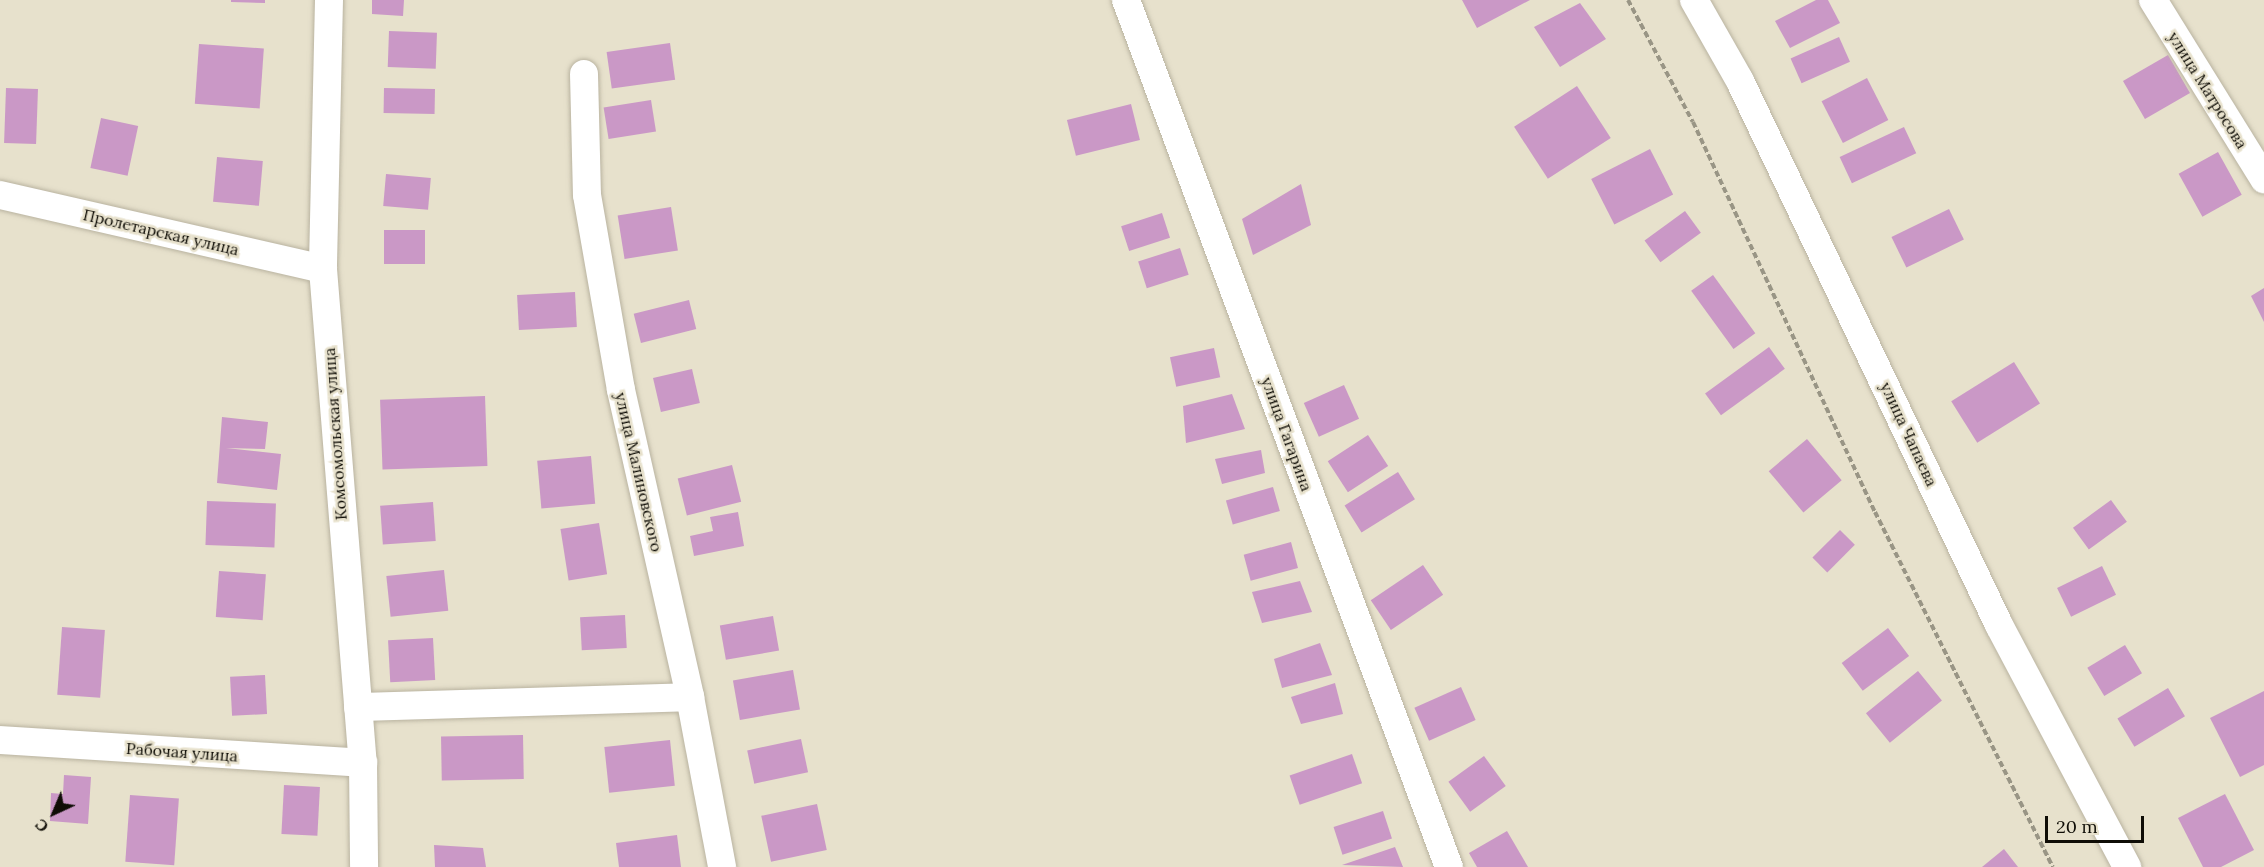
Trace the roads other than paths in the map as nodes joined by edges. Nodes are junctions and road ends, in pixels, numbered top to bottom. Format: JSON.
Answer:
{"nodes":[{"id":1,"x":329,"y":0,"type":"edge"},
{"id":2,"x":1126,"y":0,"type":"edge"},
{"id":3,"x":1694,"y":0,"type":"edge"},
{"id":4,"x":2153,"y":0,"type":"edge"},
{"id":5,"x":584,"y":74,"type":"dead end"},
{"id":6,"x":2264,"y":180,"type":"edge"},
{"id":7,"x":0,"y":195,"type":"edge"},
{"id":8,"x":323,"y":269,"type":"junction"},
{"id":9,"x":690,"y":697,"type":"junction"},
{"id":10,"x":358,"y":707,"type":"junction"},
{"id":11,"x":0,"y":740,"type":"edge"},
{"id":12,"x":363,"y":763,"type":"junction"},
{"id":13,"x":364,"y":867,"type":"edge"},
{"id":14,"x":722,"y":867,"type":"edge"},
{"id":15,"x":1449,"y":867,"type":"edge"},
{"id":16,"x":2127,"y":867,"type":"edge"}],
"edges":[{"from":1,"to":8,"type":"street","name":"Комсомольская улица"},
{"from":2,"to":15,"type":"street","name":"улица Гагарина"},
{"from":3,"to":16,"type":"street","name":"улица Чапаева"},
{"from":4,"to":6,"type":"street","name":"улица Матросова"},
{"from":5,"to":9,"type":"street","name":"улица Малиновского"},
{"from":7,"to":8,"type":"street","name":"Пролетарская улица"},
{"from":8,"to":10,"type":"street","name":"Комсомольская улица"},
{"from":9,"to":10,"type":"street"},
{"from":9,"to":14,"type":"street","name":"улица Малиновского"},
{"from":10,"to":12,"type":"street","name":"Комсомольская улица"},
{"from":11,"to":12,"type":"street","name":"Рабочая улица"},
{"from":12,"to":13,"type":"street","name":"Комсомольская улица"}]}
